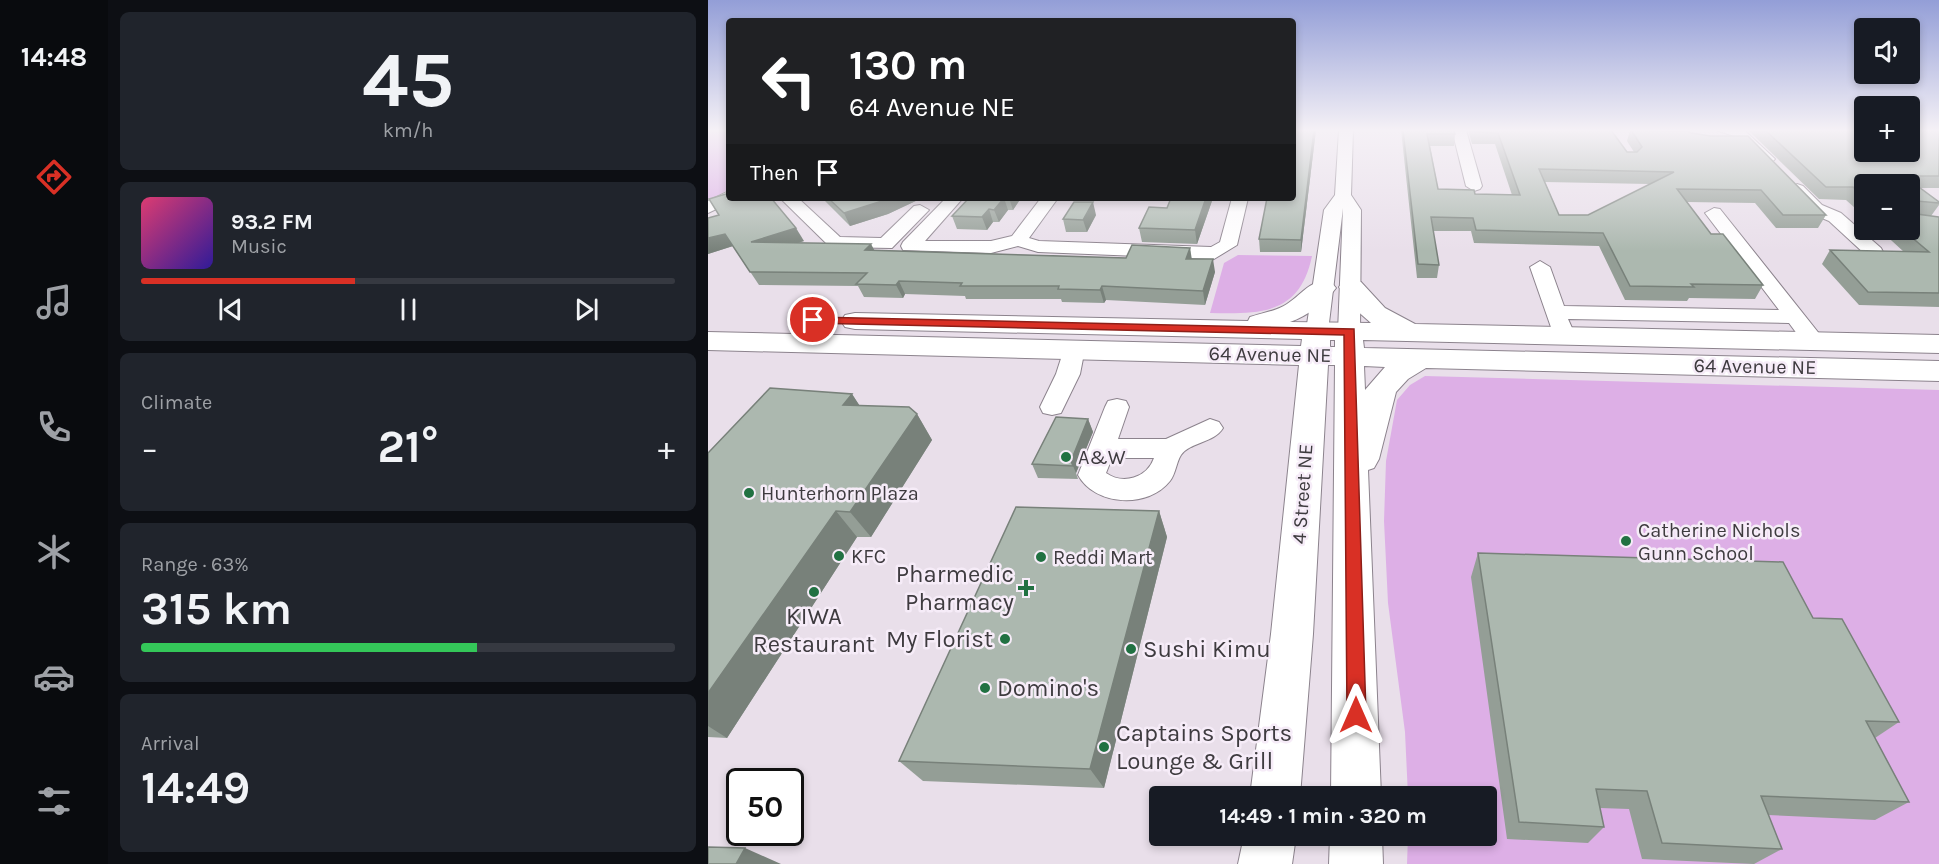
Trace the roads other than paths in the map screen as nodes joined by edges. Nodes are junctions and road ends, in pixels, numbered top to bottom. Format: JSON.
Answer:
{"nodes":[{"id":1,"x":1345,"y":170,"type":"edge"},
{"id":2,"x":1470,"y":170,"type":"edge"},
{"id":3,"x":1778,"y":170,"type":"edge"},
{"id":4,"x":1474,"y":186,"type":"dead end"},
{"id":5,"x":1344,"y":195,"type":"junction"},
{"id":6,"x":726,"y":198,"type":"edge"},
{"id":7,"x":791,"y":201,"type":"edge"},
{"id":8,"x":952,"y":201,"type":"edge"},
{"id":9,"x":1048,"y":201,"type":"edge"},
{"id":10,"x":1239,"y":201,"type":"edge"},
{"id":11,"x":708,"y":208,"type":"edge"},
{"id":12,"x":920,"y":210,"type":"dead end"},
{"id":13,"x":1714,"y":213,"type":"dead end"},
{"id":14,"x":1835,"y":217,"type":"junction"},
{"id":15,"x":1854,"y":217,"type":"edge"},
{"id":16,"x":1018,"y":240,"type":"junction"},
{"id":17,"x":1874,"y":252,"type":"edge"},
{"id":18,"x":1539,"y":267,"type":"dead end"},
{"id":19,"x":1352,"y":287,"type":"junction"},
{"id":20,"x":1323,"y":288,"type":"junction"},
{"id":21,"x":1796,"y":317,"type":"junction"},
{"id":22,"x":708,"y":318,"type":"edge"},
{"id":23,"x":1560,"y":324,"type":"junction"},
{"id":24,"x":1237,"y":340,"type":"junction"},
{"id":25,"x":708,"y":341,"type":"edge"},
{"id":26,"x":1814,"y":341,"type":"junction"},
{"id":27,"x":1316,"y":342,"type":"junction"},
{"id":28,"x":1349,"y":344,"type":"junction"},
{"id":29,"x":1939,"y":344,"type":"edge"},
{"id":30,"x":1417,"y":345,"type":"junction"},
{"id":31,"x":1074,"y":348,"type":"junction"},
{"id":32,"x":1939,"y":371,"type":"edge"},
{"id":33,"x":1052,"y":407,"type":"dead end"},
{"id":34,"x":1117,"y":407,"type":"dead end"},
{"id":35,"x":1307,"y":423,"type":"junction"},
{"id":36,"x":1210,"y":428,"type":"dead end"},
{"id":37,"x":1102,"y":448,"type":"junction"},
{"id":38,"x":1170,"y":449,"type":"junction"},
{"id":39,"x":1351,"y":501,"type":"junction"},
{"id":40,"x":1276,"y":786,"type":"edge"},
{"id":41,"x":1356,"y":786,"type":"edge"},
{"id":42,"x":1268,"y":846,"type":"edge"},
{"id":43,"x":1356,"y":846,"type":"edge"},
{"id":44,"x":1265,"y":864,"type":"edge"},
{"id":45,"x":1356,"y":864,"type":"edge"}],
"edges":[{"from":1,"to":5,"type":"street","name":"4 Street NE"},
{"from":2,"to":4,"type":"street"},
{"from":3,"to":14,"type":"street"},
{"from":5,"to":19,"type":"street","name":"4 Street NE"},
{"from":5,"to":20,"type":"street","name":"4 Street NE"},
{"from":6,"to":11,"type":"street"},
{"from":7,"to":12,"type":"street"},
{"from":8,"to":16,"type":"street"},
{"from":9,"to":16,"type":"street"},
{"from":10,"to":16,"type":"street"},
{"from":13,"to":21,"type":"street"},
{"from":14,"to":15,"type":"street"},
{"from":14,"to":17,"type":"street"},
{"from":18,"to":23,"type":"street"},
{"from":19,"to":28,"type":"street","name":"4 Street NE"},
{"from":19,"to":30,"type":"main road"},
{"from":20,"to":24,"type":"main road"},
{"from":20,"to":27,"type":"street","name":"4 Street NE"},
{"from":21,"to":23,"type":"street"},
{"from":21,"to":26,"type":"street"},
{"from":22,"to":24,"type":"main road","name":"64 Avenue NE"},
{"from":23,"to":26,"type":"main road","name":"64 Avenue NE"},
{"from":23,"to":30,"type":"main road","name":"64 Avenue NE"},
{"from":24,"to":27,"type":"main road","name":"64 Avenue NE"},
{"from":24,"to":31,"type":"main road","name":"64 Avenue NE"},
{"from":24,"to":35,"type":"main road"},
{"from":25,"to":31,"type":"main road","name":"64 Avenue NE"},
{"from":26,"to":29,"type":"main road","name":"64 Avenue NE"},
{"from":27,"to":28,"type":"main road","name":"64 Avenue NE"},
{"from":27,"to":35,"type":"main road","name":"4 Street NE"},
{"from":28,"to":30,"type":"main road","name":"64 Avenue NE"},
{"from":28,"to":39,"type":"main road","name":"4 Street NE"},
{"from":30,"to":32,"type":"main road","name":"64 Avenue NE"},
{"from":30,"to":39,"type":"main road"},
{"from":31,"to":33,"type":"street"},
{"from":34,"to":37,"type":"street"},
{"from":35,"to":40,"type":"main road","name":"4 Street NE"},
{"from":36,"to":38,"type":"street"},
{"from":37,"to":38,"type":"street"},
{"from":37,"to":38,"type":"street"},
{"from":39,"to":41,"type":"main road","name":"4 Street NE"},
{"from":42,"to":44,"type":"main road"},
{"from":43,"to":45,"type":"main road"}]}
